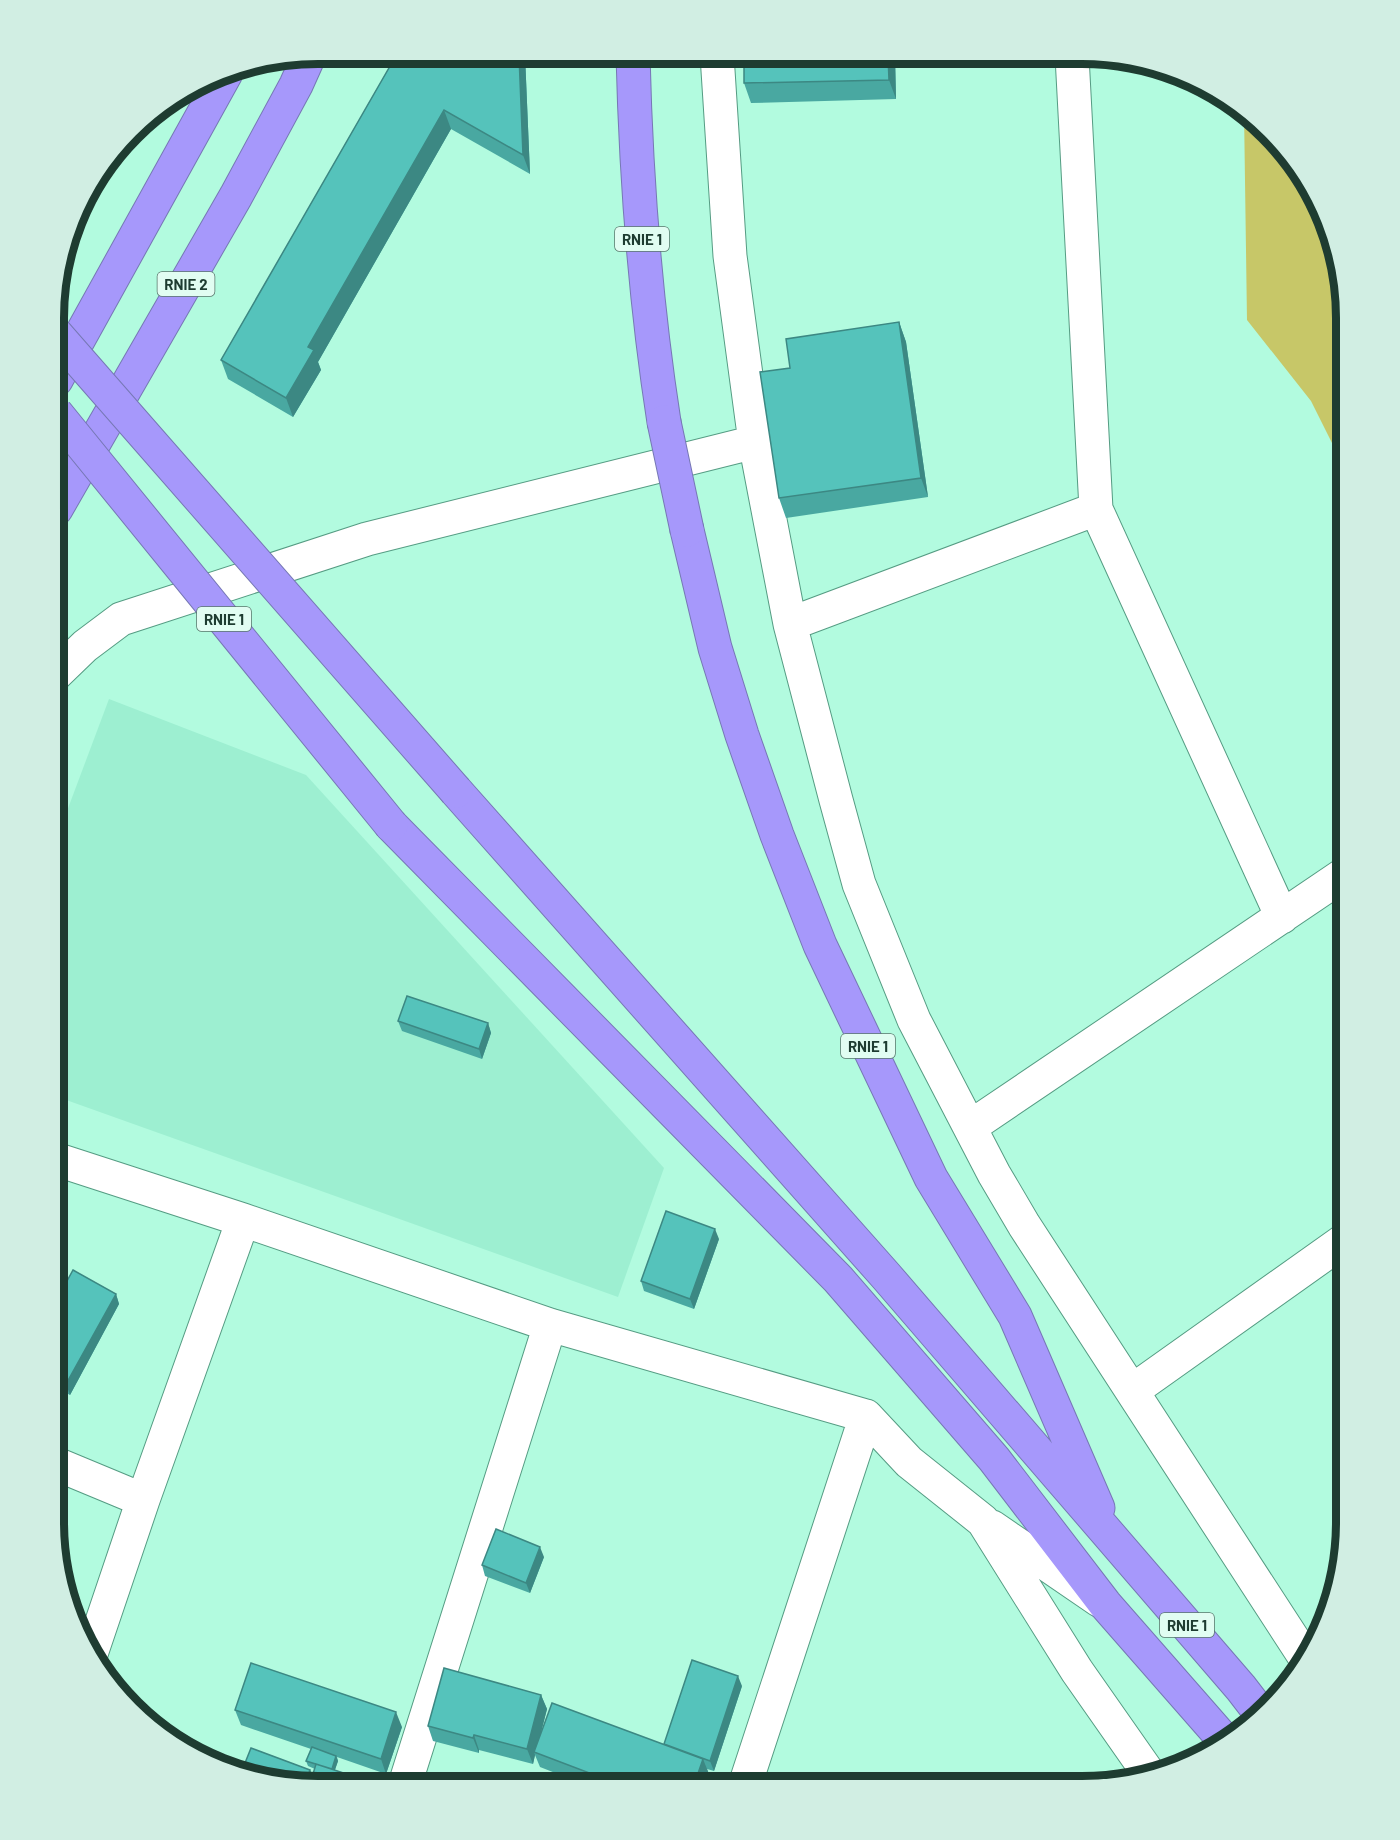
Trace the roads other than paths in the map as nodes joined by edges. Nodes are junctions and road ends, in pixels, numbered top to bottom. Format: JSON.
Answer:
{"nodes":[{"id":1,"x":633,"y":64,"type":"edge"},
{"id":2,"x":718,"y":64,"type":"edge"},
{"id":3,"x":1072,"y":64,"type":"edge"},
{"id":4,"x":305,"y":65,"type":"edge"},
{"id":5,"x":218,"y":85,"type":"edge"},
{"id":6,"x":64,"y":343,"type":"edge"},
{"id":7,"x":64,"y":365,"type":"edge"},
{"id":8,"x":64,"y":423,"type":"edge"},
{"id":9,"x":755,"y":442,"type":"junction"},
{"id":10,"x":64,"y":495,"type":"edge"},
{"id":11,"x":1096,"y":509,"type":"junction"},
{"id":12,"x":790,"y":624,"type":"junction"},
{"id":13,"x":64,"y":666,"type":"edge"},
{"id":14,"x":1336,"y":880,"type":"edge"},
{"id":15,"x":1282,"y":917,"type":"junction"},
{"id":16,"x":970,"y":1127,"type":"junction"},
{"id":17,"x":64,"y":1162,"type":"edge"},
{"id":18,"x":243,"y":1220,"type":"junction"},
{"id":19,"x":1336,"y":1246,"type":"edge"},
{"id":20,"x":550,"y":1325,"type":"junction"},
{"id":21,"x":1132,"y":1390,"type":"junction"},
{"id":22,"x":866,"y":1416,"type":"junction"},
{"id":23,"x":64,"y":1467,"type":"edge"},
{"id":24,"x":143,"y":1500,"type":"junction"},
{"id":25,"x":983,"y":1521,"type":"junction"},
{"id":26,"x":1111,"y":1537,"type":"junction"},
{"id":27,"x":1105,"y":1604,"type":"junction"},
{"id":28,"x":95,"y":1641,"type":"edge"},
{"id":29,"x":1300,"y":1650,"type":"edge"},
{"id":30,"x":1255,"y":1706,"type":"edge"},
{"id":31,"x":1220,"y":1735,"type":"edge"},
{"id":32,"x":1145,"y":1768,"type":"edge"},
{"id":33,"x":408,"y":1776,"type":"edge"},
{"id":34,"x":748,"y":1776,"type":"edge"}],
"edges":[{"from":1,"to":26,"type":"highway","number":"RNIE 1","bridge":true},
{"from":2,"to":9,"type":"street"},
{"from":3,"to":11,"type":"street"},
{"from":4,"to":10,"type":"highway","name":"RNIE 2","number":"RNIE 2"},
{"from":5,"to":7,"type":"highway"},
{"from":6,"to":26,"type":"highway","bridge":true},
{"from":8,"to":27,"type":"highway","number":"RNIE 1","bridge":true},
{"from":9,"to":12,"type":"street"},
{"from":9,"to":13,"type":"street"},
{"from":11,"to":12,"type":"street"},
{"from":11,"to":15,"type":"street"},
{"from":12,"to":16,"type":"street"},
{"from":14,"to":15,"type":"street"},
{"from":15,"to":16,"type":"street"},
{"from":16,"to":21,"type":"street"},
{"from":17,"to":18,"type":"street"},
{"from":18,"to":20,"type":"street"},
{"from":18,"to":24,"type":"street"},
{"from":19,"to":21,"type":"street"},
{"from":20,"to":22,"type":"street"},
{"from":20,"to":33,"type":"street"},
{"from":21,"to":29,"type":"street"},
{"from":22,"to":25,"type":"street"},
{"from":22,"to":34,"type":"street"},
{"from":23,"to":24,"type":"street"},
{"from":24,"to":28,"type":"street"},
{"from":25,"to":27,"type":"street"},
{"from":25,"to":32,"type":"street"},
{"from":26,"to":30,"type":"highway","number":"RNIE 1"},
{"from":27,"to":31,"type":"highway","number":"RNIE 1"}]}
